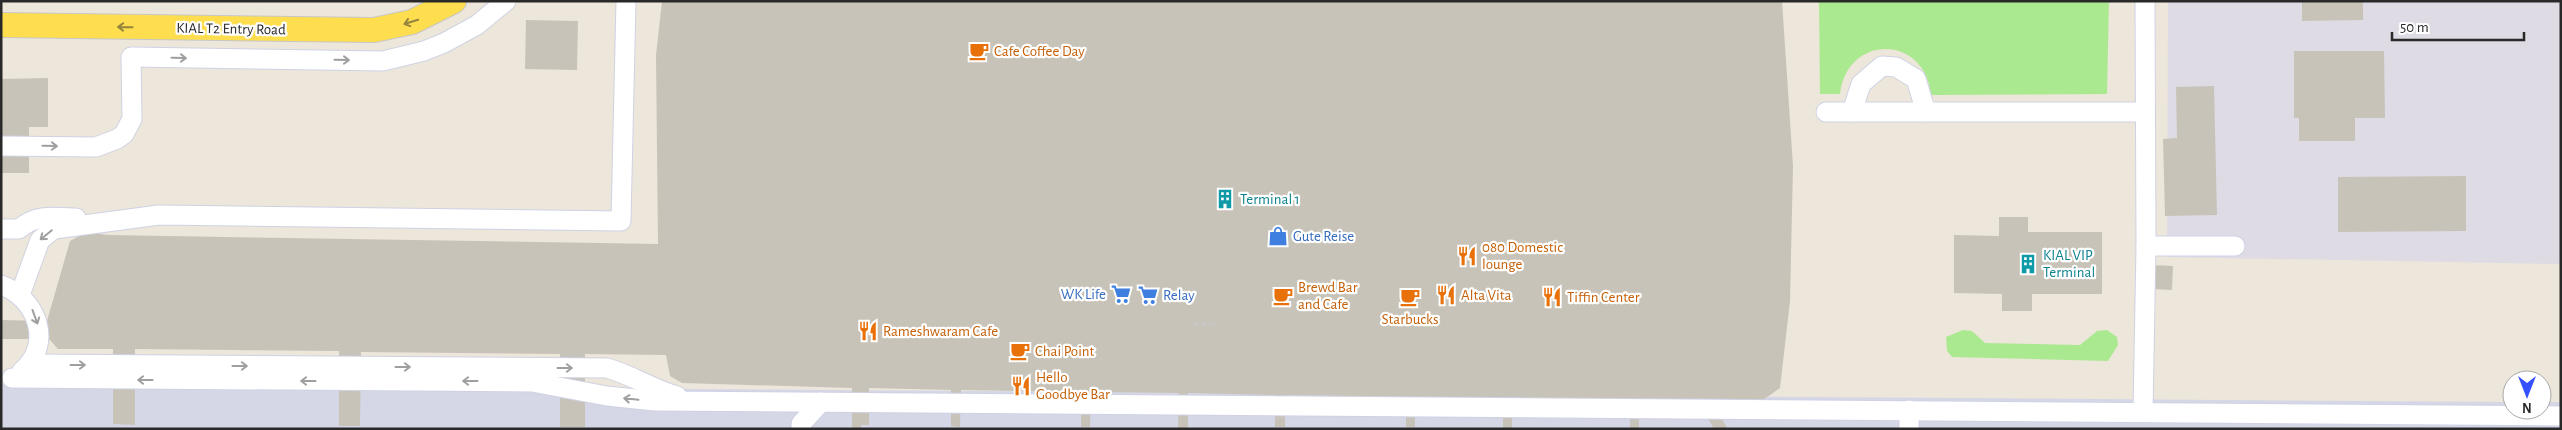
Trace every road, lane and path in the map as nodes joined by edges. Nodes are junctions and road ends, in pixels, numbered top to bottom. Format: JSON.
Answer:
{"nodes":[{"id":1,"x":454,"y":1,"type":"edge"},
{"id":2,"x":506,"y":1,"type":"edge"},
{"id":3,"x":626,"y":1,"type":"edge"},
{"id":4,"x":2145,"y":1,"type":"edge"},
{"id":5,"x":1,"y":25,"type":"edge"},
{"id":6,"x":1826,"y":112,"type":"dead end"},
{"id":7,"x":1852,"y":112,"type":"junction"},
{"id":8,"x":1926,"y":112,"type":"junction"},
{"id":9,"x":2145,"y":112,"type":"junction"},
{"id":10,"x":1,"y":146,"type":"edge"},
{"id":11,"x":127,"y":220,"type":"junction"},
{"id":12,"x":1,"y":230,"type":"edge"},
{"id":13,"x":2146,"y":246,"type":"junction"},
{"id":14,"x":2235,"y":246,"type":"dead end"},
{"id":15,"x":1,"y":285,"type":"edge"},
{"id":16,"x":20,"y":295,"type":"junction"},
{"id":17,"x":1195,"y":324,"type":"dead end"},
{"id":18,"x":1217,"y":324,"type":"dead end"},
{"id":19,"x":29,"y":364,"type":"junction"},
{"id":20,"x":7,"y":380,"type":"edge"},
{"id":21,"x":697,"y":401,"type":"junction"},
{"id":22,"x":821,"y":402,"type":"junction"},
{"id":23,"x":1909,"y":410,"type":"junction"},
{"id":24,"x":2143,"y":412,"type":"junction"},
{"id":25,"x":2561,"y":416,"type":"edge"},
{"id":26,"x":801,"y":429,"type":"edge"},
{"id":27,"x":1909,"y":429,"type":"edge"}],
"edges":[{"from":1,"to":5,"type":"main road","name":"KIAL T2 Entry Road","one_way":true},
{"from":10,"to":2,"type":"lane","one_way":true},
{"from":3,"to":11,"type":"lane"},
{"from":4,"to":9,"type":"lane"},
{"from":6,"to":7,"type":"lane"},
{"from":7,"to":8,"type":"lane"},
{"from":7,"to":8,"type":"lane"},
{"from":8,"to":9,"type":"lane"},
{"from":9,"to":13,"type":"lane"},
{"from":11,"to":12,"type":"lane"},
{"from":11,"to":16,"type":"lane","one_way":true},
{"from":13,"to":14,"type":"lane"},
{"from":13,"to":24,"type":"lane"},
{"from":15,"to":16,"type":"lane"},
{"from":16,"to":19,"type":"lane","one_way":true},
{"from":17,"to":18,"type":"path"},
{"from":19,"to":20,"type":"lane"},
{"from":19,"to":21,"type":"lane","one_way":true},
{"from":21,"to":20,"type":"lane","one_way":true},
{"from":21,"to":22,"type":"lane"},
{"from":22,"to":23,"type":"lane"},
{"from":22,"to":26,"type":"lane"},
{"from":23,"to":24,"type":"lane"},
{"from":23,"to":27,"type":"lane"},
{"from":24,"to":25,"type":"lane"}]}
